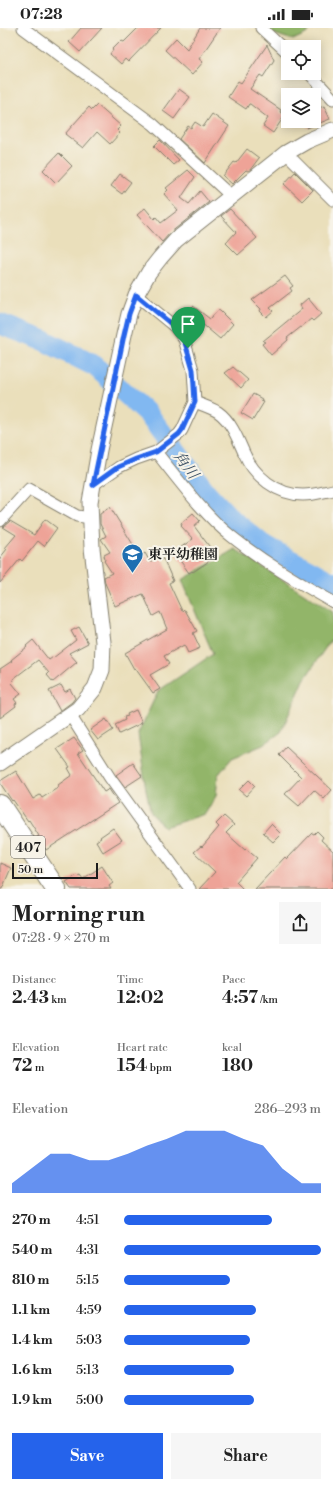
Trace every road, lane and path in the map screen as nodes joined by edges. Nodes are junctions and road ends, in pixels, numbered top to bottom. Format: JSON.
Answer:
{"nodes":[{"id":1,"x":23,"y":28,"type":"edge"},
{"id":2,"x":261,"y":28,"type":"edge"},
{"id":3,"x":281,"y":47,"type":"edge"},
{"id":4,"x":315,"y":80,"type":"edge"},
{"id":5,"x":333,"y":99,"type":"edge"},
{"id":6,"x":333,"y":130,"type":"edge"},
{"id":7,"x":286,"y":153,"type":"junction"},
{"id":8,"x":231,"y":196,"type":"junction"},
{"id":9,"x":333,"y":200,"type":"edge"},
{"id":10,"x":136,"y":295,"type":"junction"},
{"id":11,"x":195,"y":402,"type":"junction"},
{"id":12,"x":157,"y":451,"type":"junction"},
{"id":13,"x":93,"y":485,"type":"junction"},
{"id":14,"x":333,"y":490,"type":"edge"},
{"id":15,"x":90,"y":516,"type":"junction"},
{"id":16,"x":0,"y":520,"type":"edge"},
{"id":17,"x":333,"y":602,"type":"edge"},
{"id":18,"x":70,"y":715,"type":"junction"},
{"id":19,"x":0,"y":762,"type":"edge"},
{"id":20,"x":0,"y":805,"type":"edge"},
{"id":21,"x":56,"y":889,"type":"edge"},
{"id":22,"x":190,"y":889,"type":"edge"}],
"edges":[{"from":1,"to":8,"type":"street"},
{"from":2,"to":3,"type":"street"},
{"from":4,"to":5,"type":"street"},
{"from":6,"to":7,"type":"street"},
{"from":7,"to":8,"type":"street"},
{"from":7,"to":9,"type":"street"},
{"from":8,"to":10,"type":"street"},
{"from":10,"to":11,"type":"street"},
{"from":10,"to":13,"type":"street"},
{"from":11,"to":12,"type":"street"},
{"from":11,"to":14,"type":"street"},
{"from":12,"to":13,"type":"street"},
{"from":12,"to":17,"type":"street"},
{"from":13,"to":15,"type":"street"},
{"from":15,"to":16,"type":"street"},
{"from":15,"to":18,"type":"street"},
{"from":18,"to":19,"type":"street"},
{"from":18,"to":22,"type":"street"},
{"from":20,"to":21,"type":"highway","number":"407"}]}
